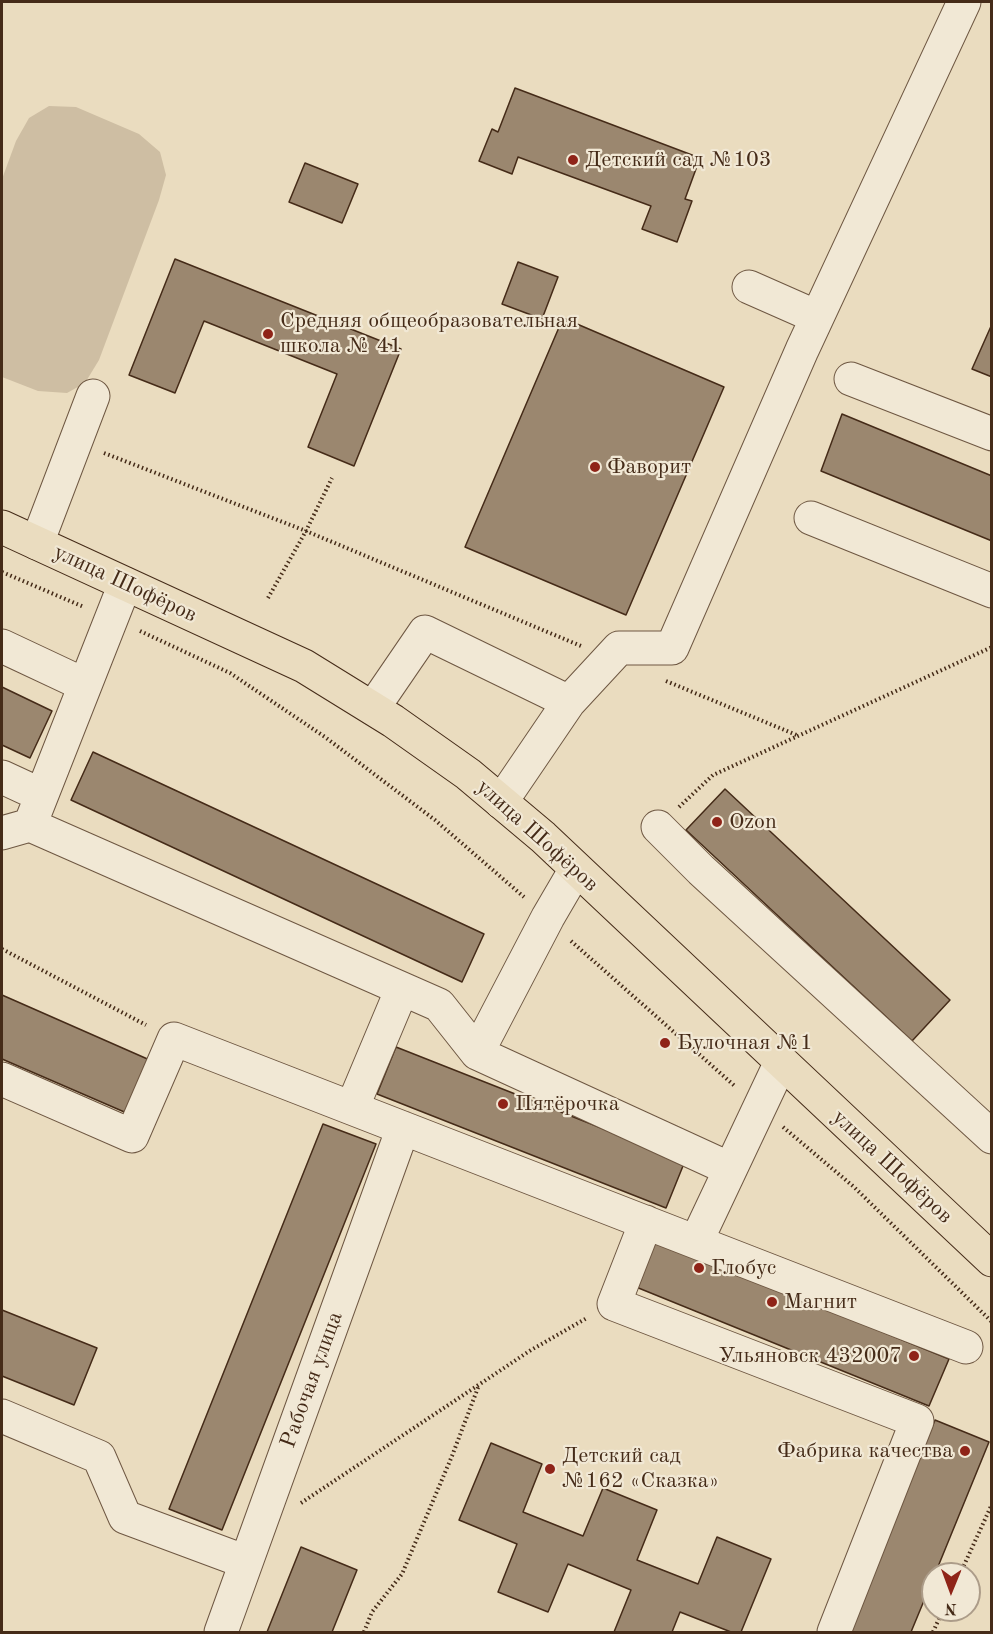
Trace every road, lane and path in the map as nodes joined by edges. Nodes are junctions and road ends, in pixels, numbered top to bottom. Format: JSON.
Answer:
{"nodes":[{"id":1,"x":964,"y":2,"type":"edge"},
{"id":2,"x":749,"y":287,"type":"dead end"},
{"id":3,"x":818,"y":317,"type":"junction"},
{"id":4,"x":852,"y":379,"type":"dead end"},
{"id":5,"x":93,"y":396,"type":"dead end"},
{"id":6,"x":992,"y":434,"type":"edge"},
{"id":7,"x":76,"y":441,"type":"junction"},
{"id":8,"x":332,"y":478,"type":"dead end"},
{"id":9,"x":811,"y":518,"type":"dead end"},
{"id":10,"x":2,"y":527,"type":"edge"},
{"id":11,"x":306,"y":531,"type":"junction"},
{"id":12,"x":37,"y":543,"type":"junction"},
{"id":13,"x":125,"y":584,"type":"junction"},
{"id":14,"x":992,"y":591,"type":"edge"},
{"id":15,"x":268,"y":598,"type":"dead end"},
{"id":16,"x":2,"y":646,"type":"edge"},
{"id":17,"x":992,"y":647,"type":"edge"},
{"id":18,"x":610,"y":658,"type":"junction"},
{"id":19,"x":662,"y":679,"type":"dead end"},
{"id":20,"x":85,"y":685,"type":"junction"},
{"id":21,"x":569,"y":702,"type":"junction"},
{"id":22,"x":374,"y":708,"type":"junction"},
{"id":23,"x":799,"y":736,"type":"junction"},
{"id":24,"x":2,"y":777,"type":"edge"},
{"id":25,"x":501,"y":802,"type":"junction"},
{"id":26,"x":24,"y":818,"type":"edge"},
{"id":27,"x":658,"y":827,"type":"joint"},
{"id":28,"x":576,"y":869,"type":"junction"},
{"id":29,"x":2,"y":949,"type":"edge"},
{"id":30,"x":402,"y":989,"type":"junction"},
{"id":31,"x":174,"y":1039,"type":"junction"},
{"id":32,"x":477,"y":1053,"type":"junction"},
{"id":33,"x":781,"y":1062,"type":"junction"},
{"id":34,"x":2,"y":1079,"type":"edge"},
{"id":35,"x":352,"y":1108,"type":"junction"},
{"id":36,"x":403,"y":1128,"type":"junction"},
{"id":37,"x":992,"y":1137,"type":"edge"},
{"id":38,"x":730,"y":1168,"type":"junction"},
{"id":39,"x":646,"y":1222,"type":"junction"},
{"id":40,"x":696,"y":1242,"type":"junction"},
{"id":41,"x":992,"y":1260,"type":"edge"},
{"id":42,"x":614,"y":1304,"type":"junction"},
{"id":43,"x":966,"y":1347,"type":"dead end"},
{"id":44,"x":479,"y":1384,"type":"junction"},
{"id":45,"x":2,"y":1416,"type":"edge"},
{"id":46,"x":992,"y":1504,"type":"edge"},
{"id":47,"x":295,"y":1508,"type":"dead end"},
{"id":48,"x":246,"y":1562,"type":"junction"},
{"id":49,"x":965,"y":1562,"type":"edge"},
{"id":50,"x":221,"y":1632,"type":"edge"},
{"id":51,"x":364,"y":1632,"type":"edge"},
{"id":52,"x":834,"y":1632,"type":"edge"}],
"edges":[{"from":1,"to":3,"type":"lane"},
{"from":2,"to":3,"type":"lane"},
{"from":3,"to":18,"type":"lane"},
{"from":4,"to":6,"type":"lane"},
{"from":5,"to":7,"type":"lane"},
{"from":7,"to":11,"type":"path"},
{"from":7,"to":12,"type":"lane"},
{"from":8,"to":11,"type":"path"},
{"from":9,"to":14,"type":"lane"},
{"from":10,"to":12,"type":"main road","name":"улица Шофёров"},
{"from":11,"to":15,"type":"path"},
{"from":11,"to":18,"type":"path"},
{"from":12,"to":13,"type":"main road","name":"улица Шофёров"},
{"from":13,"to":20,"type":"lane"},
{"from":13,"to":22,"type":"main road","name":"улица Шофёров"},
{"from":16,"to":20,"type":"lane"},
{"from":17,"to":23,"type":"path"},
{"from":18,"to":21,"type":"lane"},
{"from":19,"to":23,"type":"path"},
{"from":20,"to":26,"type":"lane"},
{"from":21,"to":22,"type":"lane"},
{"from":21,"to":25,"type":"lane"},
{"from":22,"to":25,"type":"main road","name":"улица Шофёров"},
{"from":23,"to":27,"type":"path"},
{"from":24,"to":26,"type":"lane"},
{"from":25,"to":28,"type":"main road","name":"улица Шофёров"},
{"from":26,"to":30,"type":"lane"},
{"from":27,"to":37,"type":"lane"},
{"from":28,"to":32,"type":"lane"},
{"from":28,"to":33,"type":"main road","name":"улица Шофёров"},
{"from":29,"to":31,"type":"path"},
{"from":30,"to":32,"type":"lane"},
{"from":30,"to":35,"type":"lane"},
{"from":31,"to":34,"type":"lane"},
{"from":31,"to":35,"type":"lane"},
{"from":32,"to":38,"type":"lane"},
{"from":33,"to":38,"type":"lane"},
{"from":33,"to":41,"type":"main road","name":"улица Шофёров"},
{"from":35,"to":36,"type":"lane"},
{"from":36,"to":39,"type":"lane"},
{"from":36,"to":48,"type":"lane","name":"Рабочая улица"},
{"from":38,"to":40,"type":"lane"},
{"from":39,"to":40,"type":"lane"},
{"from":39,"to":42,"type":"lane"},
{"from":40,"to":43,"type":"lane"},
{"from":42,"to":44,"type":"path"},
{"from":42,"to":52,"type":"lane"},
{"from":44,"to":47,"type":"path"},
{"from":44,"to":51,"type":"path"},
{"from":45,"to":48,"type":"lane"},
{"from":46,"to":49,"type":"path"},
{"from":48,"to":50,"type":"lane","name":"Рабочая улица"}]}
